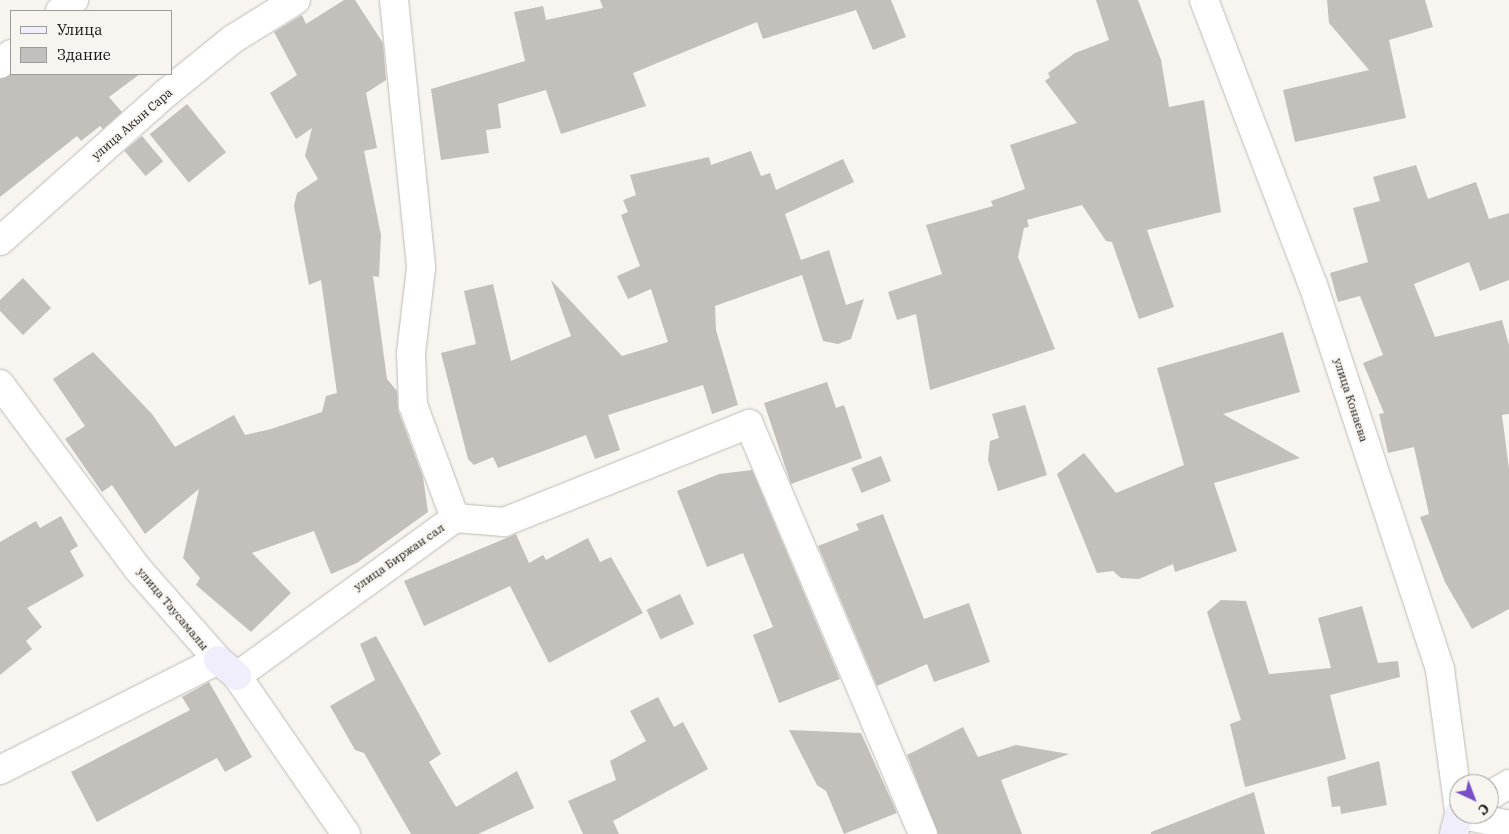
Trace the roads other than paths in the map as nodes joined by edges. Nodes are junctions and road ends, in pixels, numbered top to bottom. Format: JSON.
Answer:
{"nodes":[{"id":1,"x":74,"y":0,"type":"edge"},
{"id":2,"x":296,"y":0,"type":"edge"},
{"id":3,"x":394,"y":0,"type":"edge"},
{"id":4,"x":1204,"y":0,"type":"edge"},
{"id":5,"x":61,"y":10,"type":"edge"},
{"id":6,"x":10,"y":55,"type":"edge"},
{"id":7,"x":0,"y":64,"type":"edge"},
{"id":8,"x":0,"y":241,"type":"edge"},
{"id":9,"x":0,"y":384,"type":"edge"},
{"id":10,"x":455,"y":518,"type":"junction"},
{"id":11,"x":228,"y":668,"type":"junction"},
{"id":12,"x":0,"y":770,"type":"edge"},
{"id":13,"x":1454,"y":774,"type":"edge"},
{"id":14,"x":346,"y":834,"type":"edge"},
{"id":15,"x":923,"y":834,"type":"edge"}],
"edges":[{"from":1,"to":5,"type":"street"},
{"from":2,"to":8,"type":"street","name":"улица Акын Сара"},
{"from":3,"to":10,"type":"street"},
{"from":4,"to":13,"type":"street","name":"улица Конаева"},
{"from":6,"to":7,"type":"street"},
{"from":9,"to":11,"type":"street","name":"улица Таусамалы"},
{"from":10,"to":11,"type":"street","name":"улица Биржан сал"},
{"from":10,"to":15,"type":"street","name":"улица Биржан сал"},
{"from":11,"to":12,"type":"street","name":"улица Биржан сал"},
{"from":11,"to":14,"type":"street","name":"улица Таусамалы"}]}
